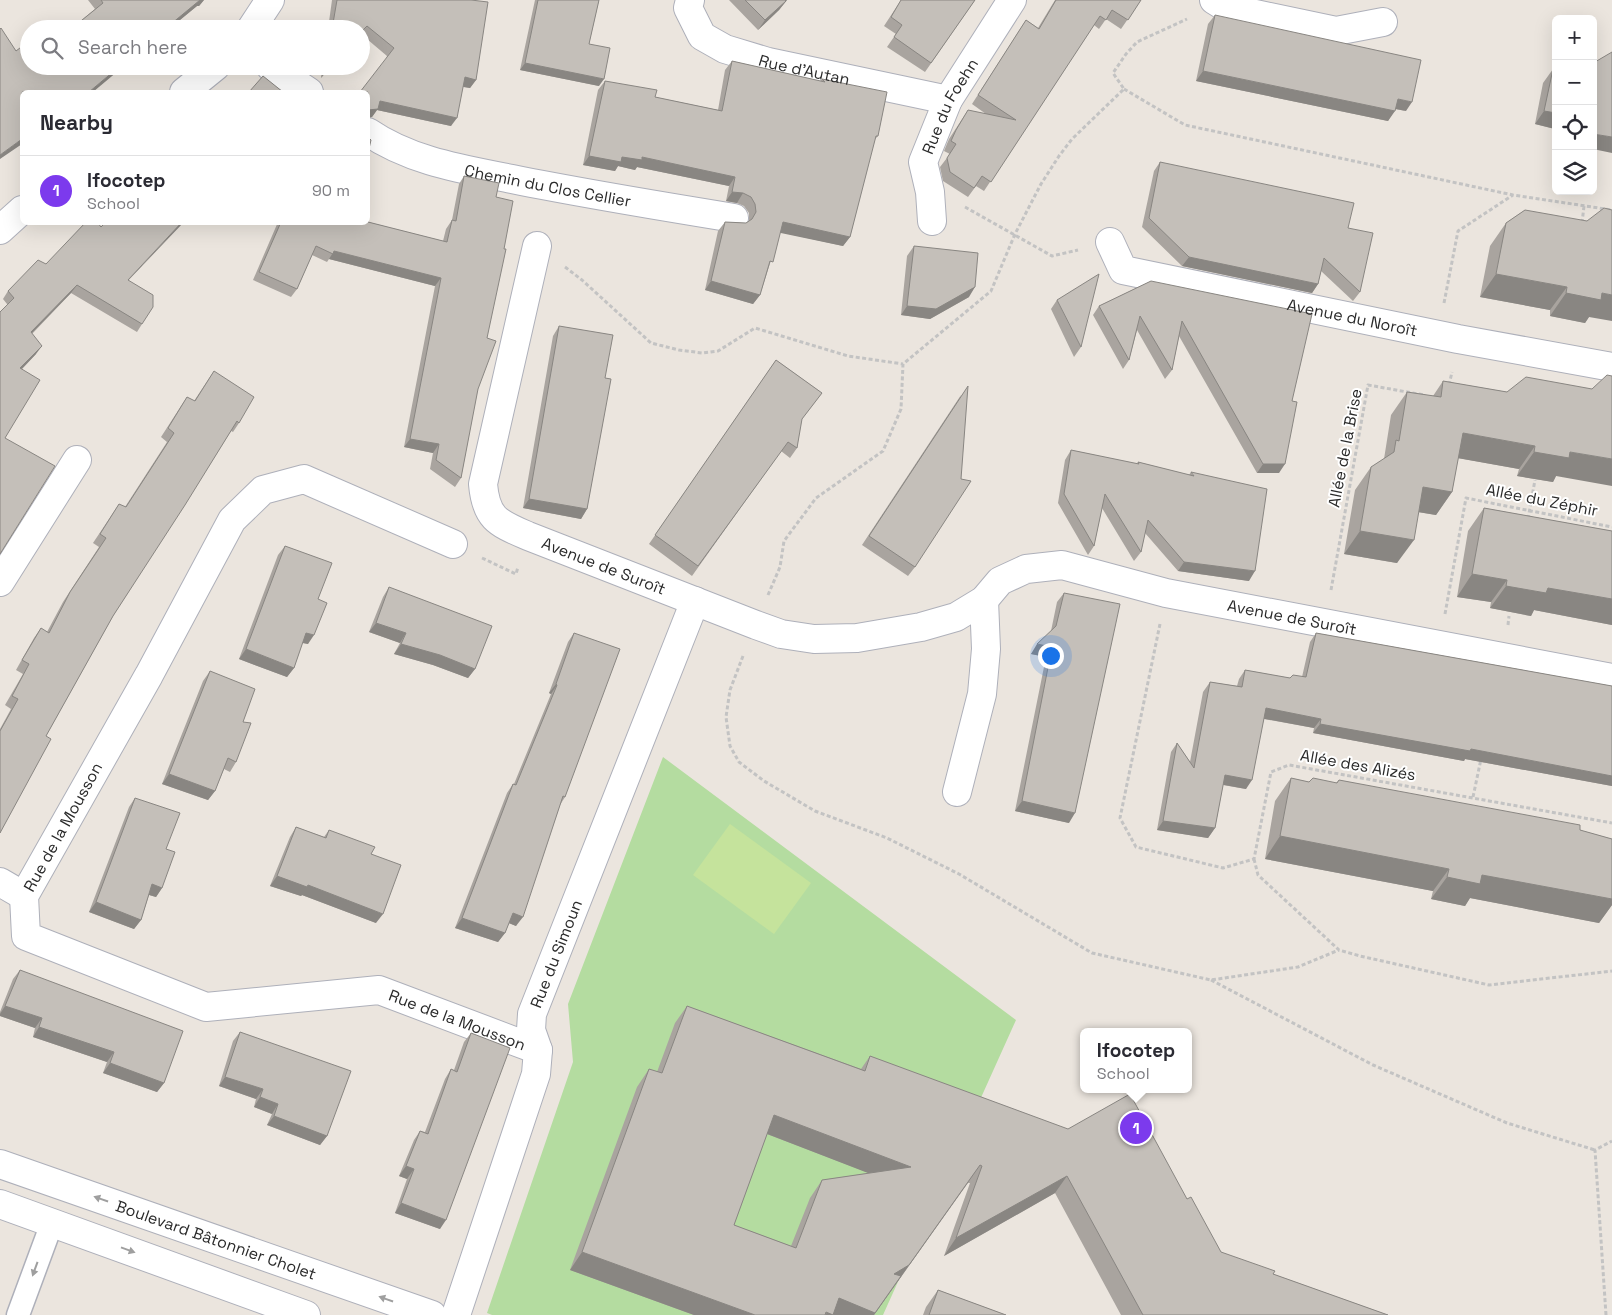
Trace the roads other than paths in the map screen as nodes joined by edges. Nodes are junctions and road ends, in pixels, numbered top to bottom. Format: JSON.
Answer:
{"nodes":[{"id":1,"x":270,"y":0,"type":"edge"},
{"id":2,"x":690,"y":0,"type":"edge"},
{"id":3,"x":1012,"y":0,"type":"edge"},
{"id":4,"x":1214,"y":0,"type":"edge"},
{"id":5,"x":257,"y":20,"type":"edge"},
{"id":6,"x":1383,"y":22,"type":"dead end"},
{"id":7,"x":205,"y":75,"type":"edge"},
{"id":8,"x":284,"y":75,"type":"edge"},
{"id":9,"x":186,"y":90,"type":"edge"},
{"id":10,"x":306,"y":90,"type":"edge"},
{"id":11,"x":948,"y":100,"type":"junction"},
{"id":12,"x":370,"y":134,"type":"edge"},
{"id":13,"x":20,"y":212,"type":"edge"},
{"id":14,"x":734,"y":218,"type":"dead end"},
{"id":15,"x":932,"y":221,"type":"dead end"},
{"id":16,"x":0,"y":230,"type":"edge"},
{"id":17,"x":1110,"y":242,"type":"road end"},
{"id":18,"x":537,"y":246,"type":"road end"},
{"id":19,"x":1612,"y":367,"type":"edge"},
{"id":20,"x":77,"y":460,"type":"dead end"},
{"id":21,"x":452,"y":544,"type":"dead end"},
{"id":22,"x":0,"y":582,"type":"edge"},
{"id":23,"x":984,"y":600,"type":"junction"},
{"id":24,"x":695,"y":602,"type":"junction"},
{"id":25,"x":1612,"y":678,"type":"edge"},
{"id":26,"x":957,"y":792,"type":"dead end"},
{"id":27,"x":0,"y":882,"type":"edge"},
{"id":28,"x":24,"y":896,"type":"junction"},
{"id":29,"x":538,"y":1050,"type":"junction"},
{"id":30,"x":0,"y":1164,"type":"edge"},
{"id":31,"x":0,"y":1204,"type":"edge"},
{"id":32,"x":52,"y":1223,"type":"junction"},
{"id":33,"x":18,"y":1315,"type":"edge"},
{"id":34,"x":306,"y":1315,"type":"edge"},
{"id":35,"x":432,"y":1315,"type":"edge"},
{"id":36,"x":456,"y":1315,"type":"edge"}],
"edges":[{"from":1,"to":5,"type":"street"},
{"from":2,"to":11,"type":"street","name":"Rue d'Autan"},
{"from":3,"to":11,"type":"street","name":"Rue du Foehn"},
{"from":4,"to":6,"type":"street"},
{"from":7,"to":9,"type":"street"},
{"from":8,"to":10,"type":"street"},
{"from":11,"to":15,"type":"street","name":"Rue du Foehn"},
{"from":12,"to":14,"type":"street","name":"Chemin du Clos Cellier"},
{"from":13,"to":16,"type":"street"},
{"from":17,"to":19,"type":"street","name":"Avenue du Noroît"},
{"from":18,"to":24,"type":"street","name":"Avenue de Suroît"},
{"from":20,"to":22,"type":"street"},
{"from":21,"to":28,"type":"street","name":"Rue de la Mousson"},
{"from":23,"to":24,"type":"street","name":"Avenue de Suroît"},
{"from":23,"to":25,"type":"street","name":"Avenue de Suroît"},
{"from":23,"to":26,"type":"street"},
{"from":24,"to":29,"type":"street","name":"Rue du Simoun"},
{"from":27,"to":28,"type":"street"},
{"from":28,"to":29,"type":"street","name":"Rue de la Mousson"},
{"from":29,"to":36,"type":"street","name":"Rue du Simoun"},
{"from":35,"to":30,"type":"street","name":"Boulevard Bâtonnier Cholet","one_way":true},
{"from":31,"to":32,"type":"street"},
{"from":32,"to":33,"type":"lane","one_way":true},
{"from":32,"to":34,"type":"street","one_way":true}]}
